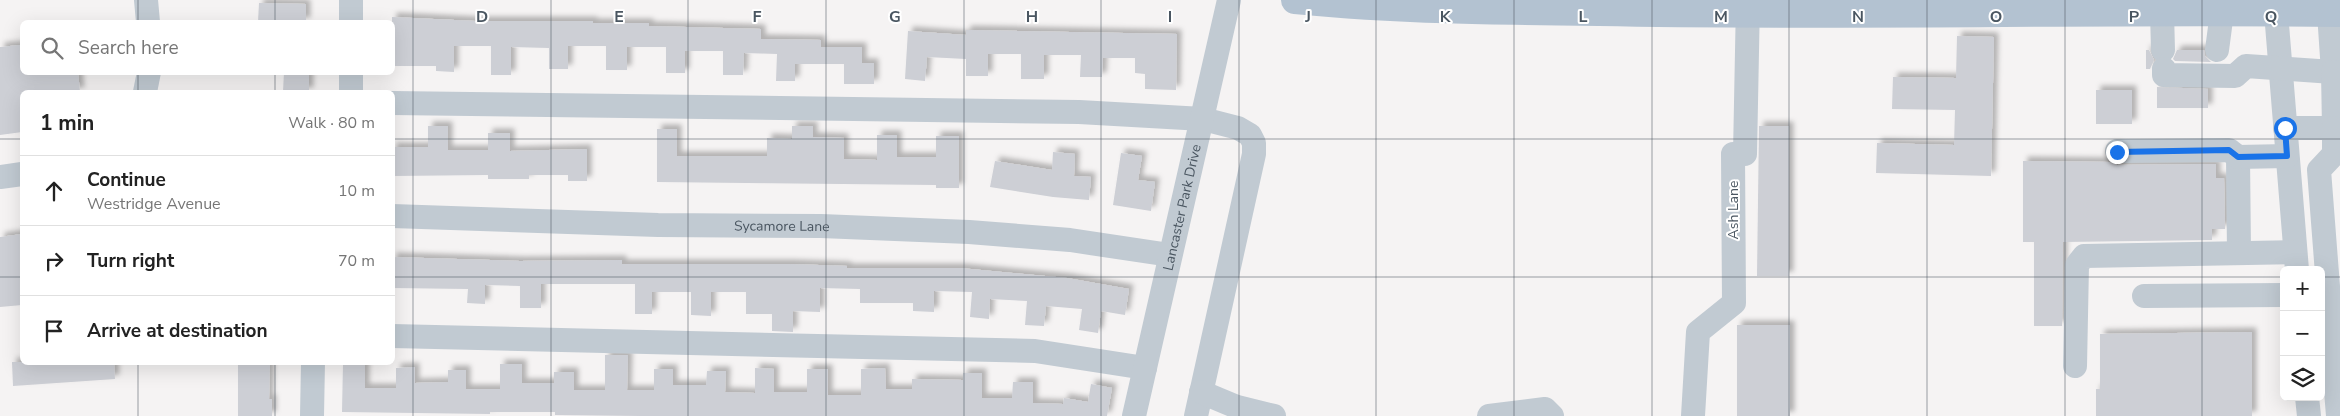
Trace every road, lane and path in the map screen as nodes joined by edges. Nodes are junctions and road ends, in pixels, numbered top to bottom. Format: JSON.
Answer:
{"nodes":[{"id":1,"x":146,"y":0,"type":"edge"},
{"id":2,"x":351,"y":0,"type":"edge"},
{"id":3,"x":1229,"y":0,"type":"edge"},
{"id":4,"x":1295,"y":0,"type":"edge"},
{"id":5,"x":1481,"y":5,"type":"edge"},
{"id":6,"x":1999,"y":6,"type":"edge"},
{"id":7,"x":2124,"y":6,"type":"edge"},
{"id":8,"x":2275,"y":6,"type":"edge"},
{"id":9,"x":1843,"y":7,"type":"edge"},
{"id":10,"x":1748,"y":8,"type":"edge"},
{"id":11,"x":2162,"y":12,"type":"junction"},
{"id":12,"x":2222,"y":12,"type":"junction"},
{"id":13,"x":2334,"y":13,"type":"edge"},
{"id":14,"x":148,"y":20,"type":"edge"},
{"id":15,"x":351,"y":20,"type":"edge"},
{"id":16,"x":2216,"y":65,"type":"junction"},
{"id":17,"x":2280,"y":68,"type":"junction"},
{"id":18,"x":2337,"y":72,"type":"edge"},
{"id":19,"x":148,"y":75,"type":"edge"},
{"id":20,"x":351,"y":75,"type":"edge"},
{"id":21,"x":145,"y":90,"type":"edge"},
{"id":22,"x":351,"y":90,"type":"edge"},
{"id":23,"x":395,"y":103,"type":"edge"},
{"id":24,"x":1203,"y":119,"type":"junction"},
{"id":25,"x":2285,"y":128,"type":"junction"},
{"id":26,"x":2334,"y":128,"type":"junction"},
{"id":27,"x":2117,"y":152,"type":"dead end"},
{"id":28,"x":2287,"y":156,"type":"junction"},
{"id":29,"x":2238,"y":157,"type":"junction"},
{"id":30,"x":20,"y":174,"type":"edge"},
{"id":31,"x":0,"y":177,"type":"edge"},
{"id":32,"x":395,"y":216,"type":"edge"},
{"id":33,"x":2240,"y":253,"type":"junction"},
{"id":34,"x":1170,"y":255,"type":"junction"},
{"id":35,"x":2296,"y":261,"type":"edge"},
{"id":36,"x":2280,"y":294,"type":"edge"},
{"id":37,"x":2144,"y":296,"type":"dead end"},
{"id":38,"x":395,"y":336,"type":"edge"},
{"id":39,"x":313,"y":365,"type":"edge"},
{"id":40,"x":2075,"y":366,"type":"dead end"},
{"id":41,"x":1145,"y":368,"type":"junction"},
{"id":42,"x":1201,"y":392,"type":"junction"},
{"id":43,"x":2307,"y":401,"type":"edge"},
{"id":44,"x":312,"y":416,"type":"edge"},
{"id":45,"x":1134,"y":416,"type":"edge"},
{"id":46,"x":1196,"y":416,"type":"edge"},
{"id":47,"x":1274,"y":416,"type":"edge"},
{"id":48,"x":1489,"y":416,"type":"edge"},
{"id":49,"x":1552,"y":416,"type":"edge"},
{"id":50,"x":1693,"y":416,"type":"edge"},
{"id":51,"x":2309,"y":416,"type":"edge"},
{"id":52,"x":2338,"y":416,"type":"edge"}],
"edges":[{"from":1,"to":14,"type":"street"},
{"from":2,"to":15,"type":"street"},
{"from":3,"to":24,"type":"street","name":"Lancaster Park Drive"},
{"from":4,"to":5,"type":"main road"},
{"from":5,"to":10,"type":"main road"},
{"from":6,"to":7,"type":"main road"},
{"from":6,"to":9,"type":"main road"},
{"from":7,"to":11,"type":"main road"},
{"from":8,"to":12,"type":"main road"},
{"from":8,"to":13,"type":"main road"},
{"from":8,"to":17,"type":"street"},
{"from":9,"to":10,"type":"main road"},
{"from":10,"to":50,"type":"street","name":"Ash Lane"},
{"from":11,"to":12,"type":"main road"},
{"from":11,"to":16,"type":"street"},
{"from":12,"to":16,"type":"street"},
{"from":13,"to":18,"type":"street"},
{"from":16,"to":17,"type":"street"},
{"from":17,"to":18,"type":"street"},
{"from":17,"to":25,"type":"street"},
{"from":18,"to":26,"type":"street"},
{"from":19,"to":21,"type":"street"},
{"from":20,"to":22,"type":"street"},
{"from":23,"to":24,"type":"street"},
{"from":24,"to":34,"type":"street","name":"Lancaster Park Drive"},
{"from":24,"to":42,"type":"street"},
{"from":25,"to":26,"type":"street"},
{"from":25,"to":28,"type":"street"},
{"from":26,"to":52,"type":"street"},
{"from":27,"to":29,"type":"street"},
{"from":28,"to":29,"type":"street"},
{"from":28,"to":35,"type":"street"},
{"from":29,"to":33,"type":"street"},
{"from":30,"to":31,"type":"street"},
{"from":32,"to":34,"type":"street","name":"Sycamore Lane"},
{"from":33,"to":35,"type":"street"},
{"from":33,"to":40,"type":"street"},
{"from":34,"to":41,"type":"street","name":"Lancaster Park Drive"},
{"from":36,"to":37,"type":"street"},
{"from":38,"to":41,"type":"street"},
{"from":39,"to":44,"type":"street"},
{"from":41,"to":45,"type":"street","name":"Lancaster Park Drive"},
{"from":42,"to":46,"type":"street"},
{"from":42,"to":47,"type":"street"},
{"from":43,"to":51,"type":"street"},
{"from":48,"to":49,"type":"street"}]}
